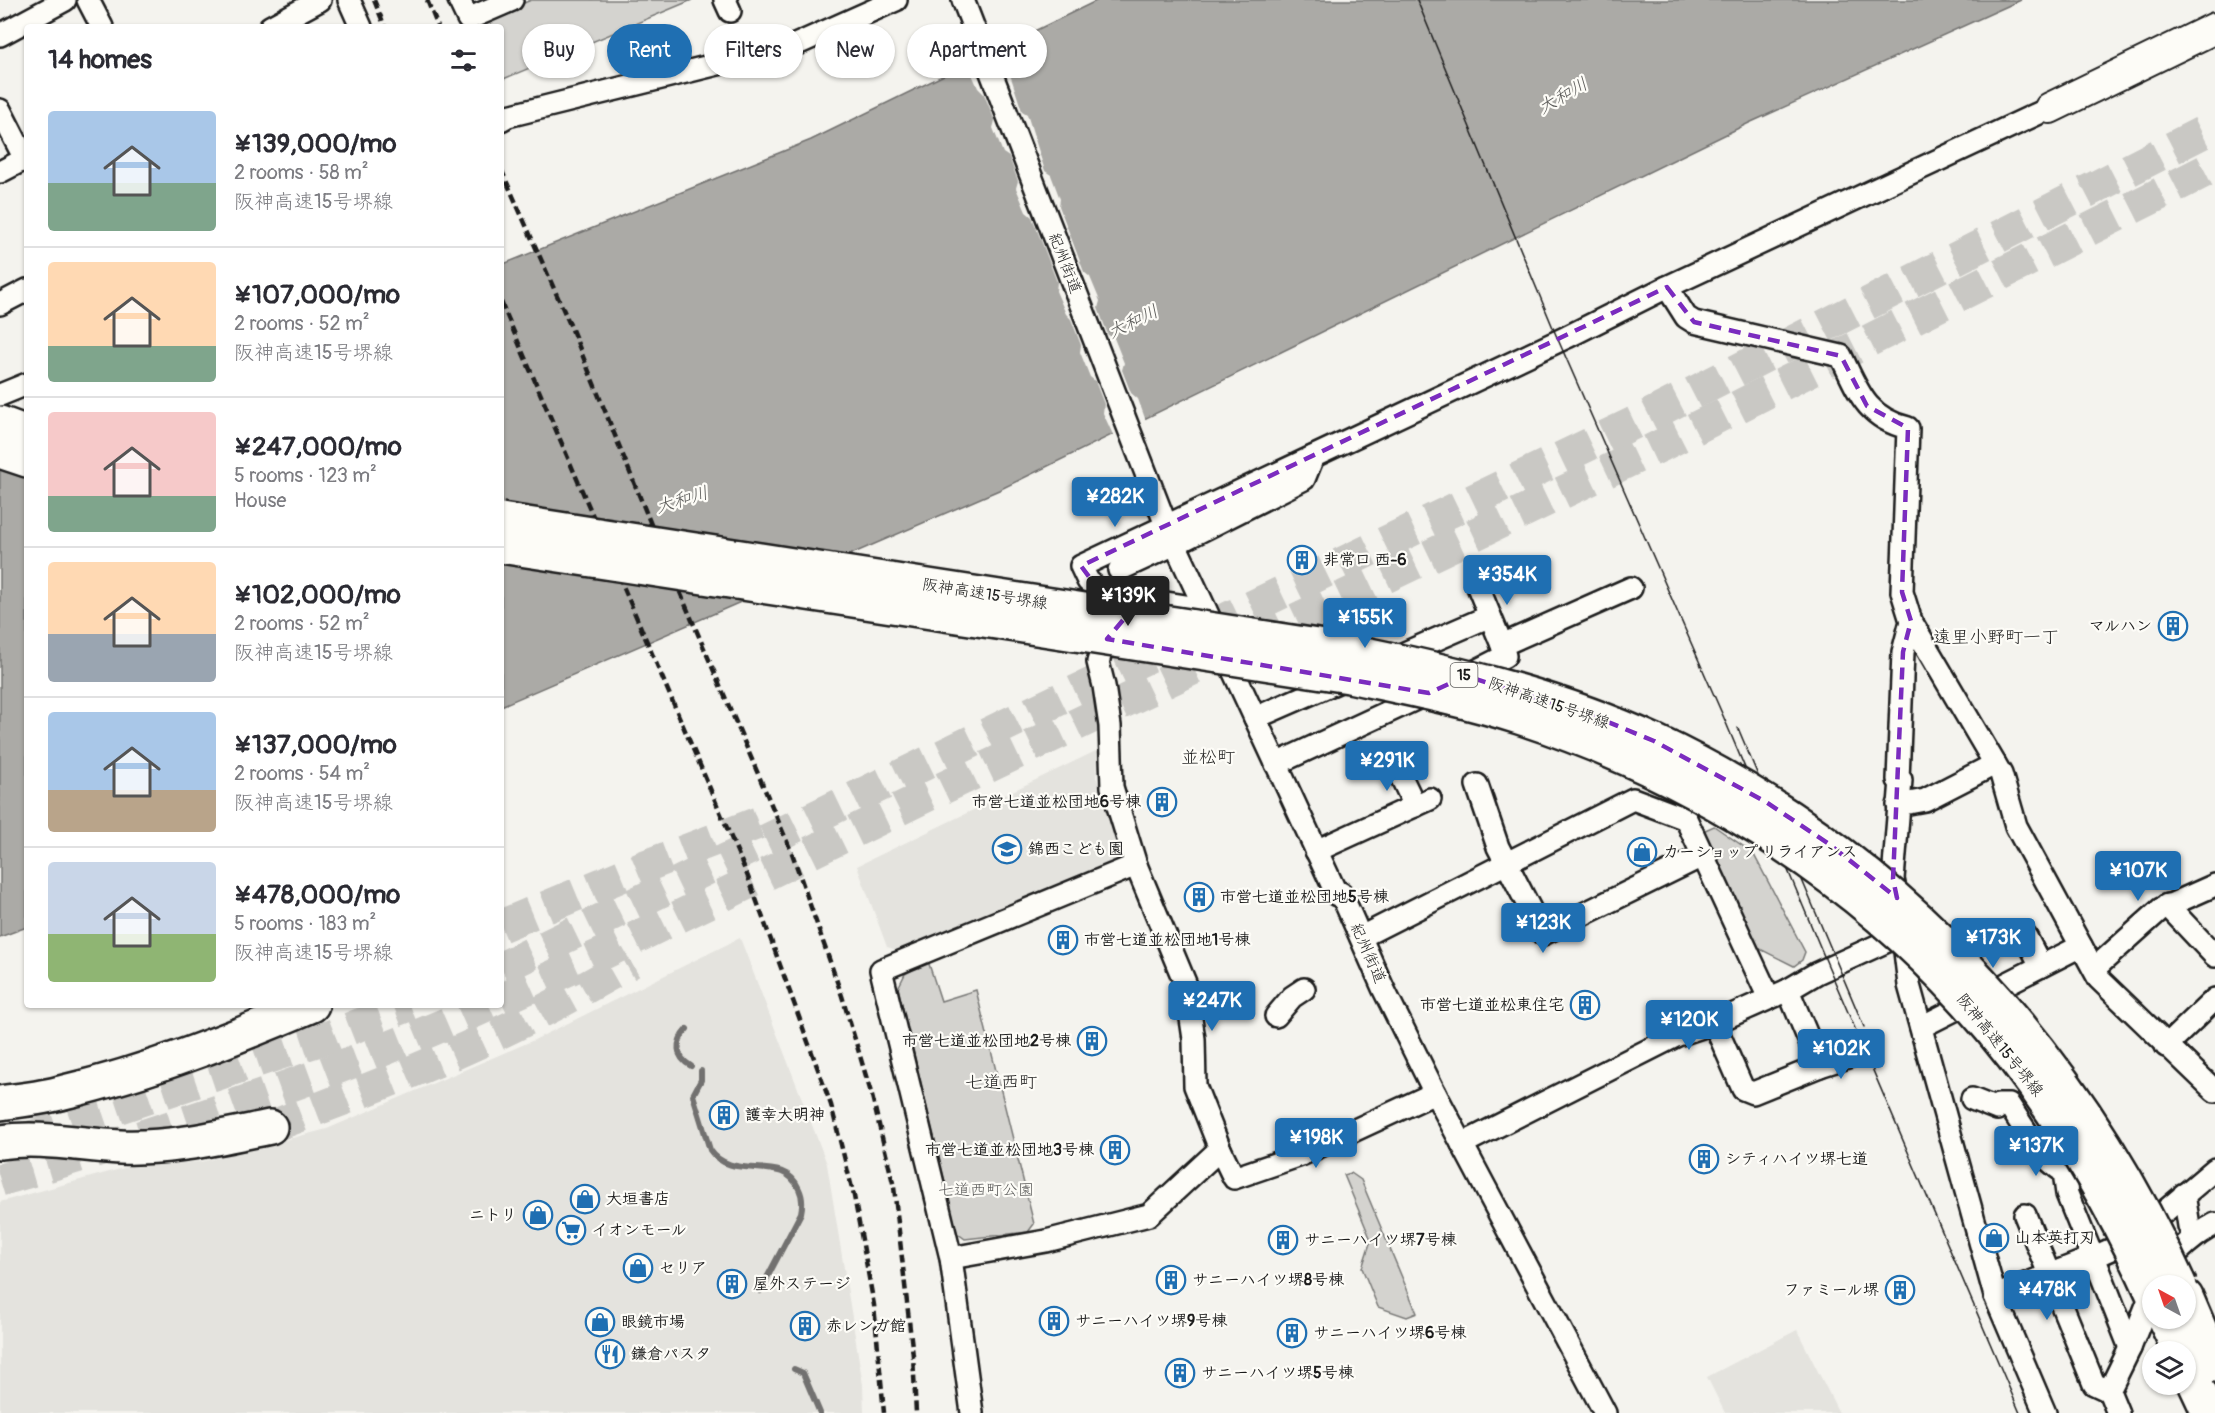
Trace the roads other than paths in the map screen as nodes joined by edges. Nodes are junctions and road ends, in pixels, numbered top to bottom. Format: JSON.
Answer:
{"nodes":[{"id":1,"x":65,"y":0,"type":"edge"},
{"id":2,"x":88,"y":0,"type":"edge"},
{"id":3,"x":320,"y":0,"type":"edge"},
{"id":4,"x":349,"y":0,"type":"edge"},
{"id":5,"x":459,"y":0,"type":"edge"},
{"id":6,"x":512,"y":0,"type":"edge"},
{"id":7,"x":896,"y":0,"type":"edge"},
{"id":8,"x":963,"y":0,"type":"edge"},
{"id":9,"x":29,"y":24,"type":"edge"},
{"id":10,"x":100,"y":24,"type":"edge"},
{"id":11,"x":276,"y":24,"type":"edge"},
{"id":12,"x":360,"y":24,"type":"edge"},
{"id":13,"x":24,"y":27,"type":"edge"},
{"id":14,"x":2215,"y":28,"type":"edge"},
{"id":15,"x":0,"y":35,"type":"edge"},
{"id":16,"x":2050,"y":108,"type":"joint"},
{"id":17,"x":0,"y":110,"type":"edge"},
{"id":18,"x":504,"y":118,"type":"edge"},
{"id":19,"x":24,"y":154,"type":"edge"},
{"id":20,"x":24,"y":159,"type":"edge"},
{"id":21,"x":0,"y":172,"type":"edge"},
{"id":22,"x":1667,"y":287,"type":"junction"},
{"id":23,"x":24,"y":292,"type":"edge"},
{"id":24,"x":0,"y":304,"type":"edge"},
{"id":25,"x":24,"y":385,"type":"edge"},
{"id":26,"x":0,"y":395,"type":"edge"},
{"id":27,"x":0,"y":423,"type":"edge"},
{"id":28,"x":24,"y":432,"type":"edge"},
{"id":29,"x":0,"y":451,"type":"edge"},
{"id":30,"x":1313,"y":457,"type":"junction"},
{"id":31,"x":24,"y":459,"type":"edge"},
{"id":32,"x":1164,"y":519,"type":"junction"},
{"id":33,"x":504,"y":520,"type":"edge"},
{"id":34,"x":1175,"y":544,"type":"junction"},
{"id":35,"x":504,"y":546,"type":"edge"},
{"id":36,"x":1119,"y":570,"type":"dead end"},
{"id":37,"x":1476,"y":582,"type":"dead end"},
{"id":38,"x":1631,"y":588,"type":"dead end"},
{"id":39,"x":1141,"y":599,"type":"junction"},
{"id":40,"x":1205,"y":609,"type":"junction"},
{"id":41,"x":1490,"y":616,"type":"junction"},
{"id":42,"x":1911,"y":621,"type":"junction"},
{"id":43,"x":1020,"y":627,"type":"dead end"},
{"id":44,"x":1104,"y":643,"type":"junction"},
{"id":45,"x":1502,"y":645,"type":"junction"},
{"id":46,"x":1229,"y":662,"type":"junction"},
{"id":47,"x":1256,"y":718,"type":"junction"},
{"id":48,"x":1394,"y":762,"type":"dead end"},
{"id":49,"x":1276,"y":764,"type":"junction"},
{"id":50,"x":1995,"y":764,"type":"junction"},
{"id":51,"x":1477,"y":785,"type":"dead end"},
{"id":52,"x":1898,"y":805,"type":"junction"},
{"id":53,"x":1316,"y":851,"type":"junction"},
{"id":54,"x":1704,"y":855,"type":"junction"},
{"id":55,"x":1507,"y":864,"type":"junction"},
{"id":56,"x":1137,"y":866,"type":"junction"},
{"id":57,"x":2215,"y":885,"type":"edge"},
{"id":58,"x":2167,"y":905,"type":"junction"},
{"id":59,"x":1903,"y":934,"type":"junction"},
{"id":60,"x":1361,"y":937,"type":"junction"},
{"id":61,"x":2025,"y":937,"type":"dead end"},
{"id":62,"x":2081,"y":946,"type":"junction"},
{"id":63,"x":2215,"y":956,"type":"edge"},
{"id":64,"x":2041,"y":966,"type":"junction"},
{"id":65,"x":2094,"y":969,"type":"junction"},
{"id":66,"x":1304,"y":989,"type":"dead end"},
{"id":67,"x":1779,"y":994,"type":"junction"},
{"id":68,"x":2215,"y":999,"type":"edge"},
{"id":69,"x":305,"y":1008,"type":"edge"},
{"id":70,"x":1276,"y":1016,"type":"dead end"},
{"id":71,"x":1714,"y":1023,"type":"junction"},
{"id":72,"x":1921,"y":1027,"type":"junction"},
{"id":73,"x":2166,"y":1046,"type":"junction"},
{"id":74,"x":1851,"y":1056,"type":"dead end"},
{"id":75,"x":1820,"y":1066,"type":"junction"},
{"id":76,"x":2213,"y":1085,"type":"edge"},
{"id":77,"x":1435,"y":1093,"type":"junction"},
{"id":78,"x":1972,"y":1099,"type":"dead end"},
{"id":79,"x":0,"y":1103,"type":"edge"},
{"id":80,"x":270,"y":1127,"type":"tunnel mouth"},
{"id":81,"x":0,"y":1142,"type":"edge"},
{"id":82,"x":1462,"y":1144,"type":"junction"},
{"id":83,"x":1220,"y":1149,"type":"junction"},
{"id":84,"x":2215,"y":1169,"type":"edge"},
{"id":85,"x":2184,"y":1194,"type":"junction"},
{"id":86,"x":2025,"y":1215,"type":"dead end"},
{"id":87,"x":2215,"y":1224,"type":"edge"},
{"id":88,"x":2193,"y":1238,"type":"junction"},
{"id":89,"x":951,"y":1258,"type":"junction"},
{"id":90,"x":2094,"y":1258,"type":"junction"},
{"id":91,"x":2049,"y":1275,"type":"junction"},
{"id":92,"x":2144,"y":1275,"type":"edge"},
{"id":93,"x":2160,"y":1275,"type":"edge"},
{"id":94,"x":2174,"y":1275,"type":"edge"},
{"id":95,"x":1995,"y":1296,"type":"junction"},
{"id":96,"x":2142,"y":1317,"type":"edge"},
{"id":97,"x":2196,"y":1321,"type":"edge"},
{"id":98,"x":2130,"y":1348,"type":"junction"},
{"id":99,"x":2215,"y":1365,"type":"edge"},
{"id":100,"x":2196,"y":1384,"type":"edge"},
{"id":101,"x":2109,"y":1391,"type":"junction"},
{"id":102,"x":972,"y":1413,"type":"edge"},
{"id":103,"x":1605,"y":1413,"type":"edge"},
{"id":104,"x":2044,"y":1413,"type":"edge"},
{"id":105,"x":2118,"y":1413,"type":"edge"},
{"id":106,"x":2210,"y":1413,"type":"edge"}],
"edges":[{"from":1,"to":9,"type":"street"},
{"from":2,"to":10,"type":"street"},
{"from":3,"to":11,"type":"street"},
{"from":4,"to":12,"type":"street"},
{"from":5,"to":6,"type":"street"},
{"from":7,"to":18,"type":"street"},
{"from":8,"to":32,"type":"street","name":"紀州街道"},
{"from":13,"to":15,"type":"street"},
{"from":14,"to":16,"type":"street"},
{"from":16,"to":22,"type":"street"},
{"from":17,"to":19,"type":"street"},
{"from":20,"to":21,"type":"street"},
{"from":22,"to":30,"type":"street"},
{"from":22,"to":42,"type":"street"},
{"from":23,"to":24,"type":"street"},
{"from":25,"to":26,"type":"street"},
{"from":27,"to":28,"type":"highway"},
{"from":29,"to":31,"type":"highway"},
{"from":30,"to":32,"type":"street"},
{"from":30,"to":34,"type":"street"},
{"from":32,"to":39,"type":"street"},
{"from":33,"to":94,"type":"highway","name":"阪神高速15号堺線","number":"15","bridge":true},
{"from":34,"to":36,"type":"street"},
{"from":34,"to":40,"type":"street","name":"紀州街道"},
{"from":35,"to":92,"type":"highway","name":"阪神高速15号堺線","number":"15","bridge":true},
{"from":37,"to":41,"type":"street"},
{"from":38,"to":45,"type":"street"},
{"from":39,"to":40,"type":"street"},
{"from":39,"to":44,"type":"street"},
{"from":40,"to":46,"type":"street","name":"紀州街道"},
{"from":41,"to":45,"type":"street"},
{"from":41,"to":47,"type":"street"},
{"from":42,"to":50,"type":"street"},
{"from":42,"to":52,"type":"street"},
{"from":43,"to":44,"type":"street"},
{"from":44,"to":46,"type":"street"},
{"from":44,"to":56,"type":"street"},
{"from":45,"to":49,"type":"street"},
{"from":46,"to":47,"type":"street","name":"紀州街道"},
{"from":47,"to":49,"type":"street","name":"紀州街道"},
{"from":48,"to":53,"type":"street"},
{"from":49,"to":53,"type":"street","name":"紀州街道"},
{"from":50,"to":52,"type":"street"},
{"from":50,"to":62,"type":"street"},
{"from":51,"to":55,"type":"street"},
{"from":52,"to":59,"type":"street"},
{"from":53,"to":60,"type":"street","name":"紀州街道"},
{"from":54,"to":55,"type":"street"},
{"from":54,"to":55,"type":"street"},
{"from":54,"to":67,"type":"street"},
{"from":55,"to":60,"type":"street"},
{"from":56,"to":83,"type":"street"},
{"from":56,"to":89,"type":"street"},
{"from":57,"to":58,"type":"street"},
{"from":58,"to":63,"type":"street"},
{"from":58,"to":65,"type":"street"},
{"from":59,"to":67,"type":"street"},
{"from":59,"to":72,"type":"street"},
{"from":60,"to":77,"type":"street","name":"紀州街道"},
{"from":61,"to":64,"type":"street"},
{"from":62,"to":64,"type":"street"},
{"from":62,"to":65,"type":"street"},
{"from":64,"to":72,"type":"street"},
{"from":65,"to":73,"type":"street"},
{"from":66,"to":70,"type":"street"},
{"from":67,"to":71,"type":"street"},
{"from":67,"to":75,"type":"street"},
{"from":68,"to":73,"type":"street"},
{"from":69,"to":79,"type":"highway"},
{"from":71,"to":75,"type":"street"},
{"from":71,"to":82,"type":"street"},
{"from":72,"to":95,"type":"street"},
{"from":73,"to":76,"type":"street"},
{"from":74,"to":75,"type":"street"},
{"from":77,"to":82,"type":"street","name":"紀州街道"},
{"from":77,"to":83,"type":"street"},
{"from":78,"to":90,"type":"street"},
{"from":80,"to":81,"type":"highway"},
{"from":82,"to":103,"type":"street","name":"紀州街道"},
{"from":83,"to":89,"type":"street"},
{"from":84,"to":85,"type":"street"},
{"from":85,"to":88,"type":"street"},
{"from":85,"to":90,"type":"street"},
{"from":86,"to":91,"type":"street"},
{"from":87,"to":88,"type":"street"},
{"from":88,"to":93,"type":"street"},
{"from":89,"to":102,"type":"street"},
{"from":90,"to":91,"type":"street"},
{"from":90,"to":98,"type":"street"},
{"from":91,"to":95,"type":"street"},
{"from":91,"to":101,"type":"street"},
{"from":95,"to":104,"type":"street"},
{"from":96,"to":98,"type":"street"},
{"from":97,"to":99,"type":"highway"},
{"from":98,"to":101,"type":"street"},
{"from":100,"to":106,"type":"highway"},
{"from":101,"to":105,"type":"street"}]}
